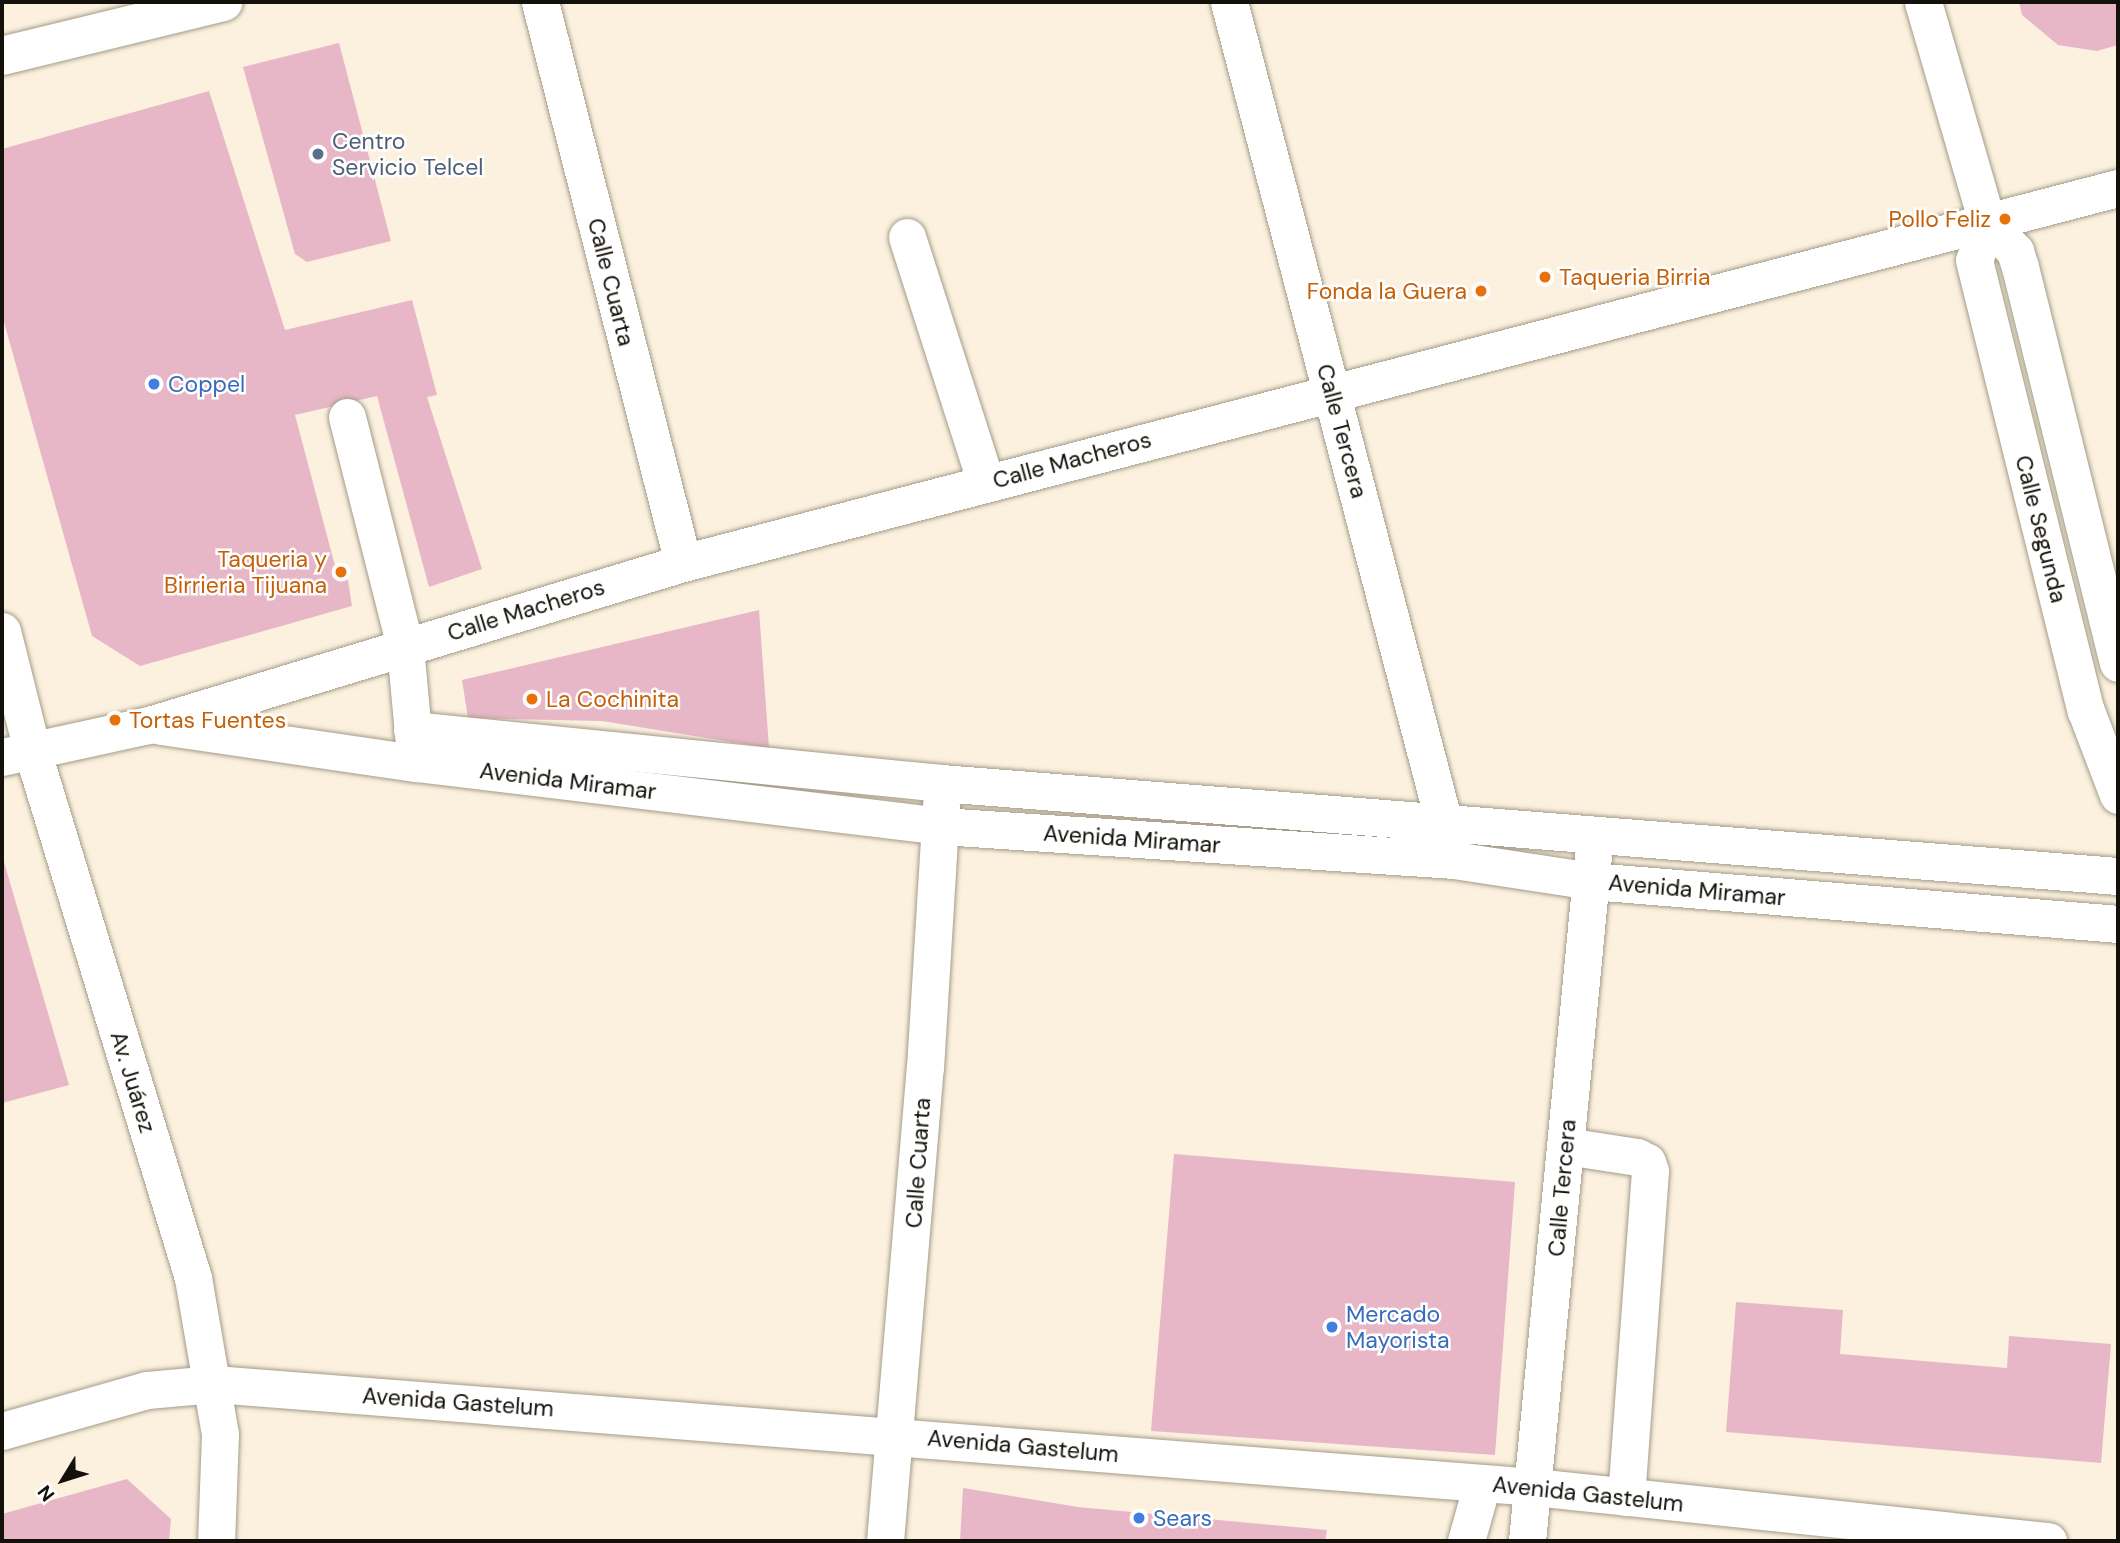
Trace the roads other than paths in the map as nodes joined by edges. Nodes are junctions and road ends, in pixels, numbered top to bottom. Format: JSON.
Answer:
{"nodes":[{"id":1,"x":225,"y":2,"type":"edge"},
{"id":2,"x":540,"y":2,"type":"edge"},
{"id":3,"x":1229,"y":2,"type":"edge"},
{"id":4,"x":1923,"y":2,"type":"edge"},
{"id":5,"x":2,"y":55,"type":"edge"},
{"id":6,"x":2118,"y":188,"type":"edge"},
{"id":7,"x":1987,"y":223,"type":"junction"},
{"id":8,"x":907,"y":237,"type":"dead end"},
{"id":9,"x":1331,"y":391,"type":"junction"},
{"id":10,"x":347,"y":417,"type":"dead end"},
{"id":11,"x":986,"y":483,"type":"junction"},
{"id":12,"x":683,"y":563,"type":"junction"},
{"id":13,"x":2,"y":631,"type":"edge"},
{"id":14,"x":405,"y":647,"type":"junction"},
{"id":15,"x":2118,"y":663,"type":"edge"},
{"id":16,"x":149,"y":725,"type":"junction"},
{"id":17,"x":414,"y":746,"type":"junction"},
{"id":18,"x":17,"y":754,"type":"edge"},
{"id":19,"x":940,"y":783,"type":"junction"},
{"id":20,"x":2118,"y":795,"type":"edge"},
{"id":21,"x":1444,"y":823,"type":"junction"},
{"id":22,"x":941,"y":827,"type":"junction"},
{"id":23,"x":1594,"y":835,"type":"junction"},
{"id":24,"x":1454,"y":860,"type":"junction"},
{"id":25,"x":2118,"y":876,"type":"edge"},
{"id":26,"x":1591,"y":881,"type":"junction"},
{"id":27,"x":2118,"y":924,"type":"edge"},
{"id":28,"x":1566,"y":1146,"type":"junction"},
{"id":29,"x":214,"y":1384,"type":"junction"},
{"id":30,"x":2,"y":1430,"type":"edge"},
{"id":31,"x":897,"y":1436,"type":"junction"},
{"id":32,"x":1482,"y":1484,"type":"junction"},
{"id":33,"x":1534,"y":1488,"type":"junction"},
{"id":34,"x":1626,"y":1497,"type":"junction"},
{"id":35,"x":1804,"y":1529,"type":"edge"},
{"id":36,"x":216,"y":1541,"type":"edge"},
{"id":37,"x":885,"y":1541,"type":"edge"},
{"id":38,"x":1466,"y":1541,"type":"edge"},
{"id":39,"x":1527,"y":1541,"type":"edge"},
{"id":40,"x":2048,"y":1541,"type":"edge"}],
"edges":[{"from":1,"to":5,"type":"main road"},
{"from":2,"to":12,"type":"street","name":"Calle Cuarta"},
{"from":3,"to":9,"type":"street","name":"Calle Tercera"},
{"from":4,"to":7,"type":"street"},
{"from":6,"to":7,"type":"street","name":"Calle Macheros"},
{"from":7,"to":9,"type":"street","name":"Calle Macheros"},
{"from":7,"to":15,"type":"street","name":"Calle Segunda"},
{"from":7,"to":20,"type":"street","name":"Calle Segunda"},
{"from":8,"to":11,"type":"street"},
{"from":9,"to":11,"type":"street","name":"Calle Macheros"},
{"from":9,"to":21,"type":"street","name":"Calle Tercera"},
{"from":10,"to":14,"type":"street"},
{"from":11,"to":12,"type":"street","name":"Calle Macheros"},
{"from":12,"to":14,"type":"street","name":"Calle Macheros"},
{"from":13,"to":18,"type":"street","name":"Av. Juárez"},
{"from":14,"to":16,"type":"street","name":"Calle Macheros"},
{"from":14,"to":17,"type":"street"},
{"from":16,"to":17,"type":"street","name":"Avenida Miramar"},
{"from":16,"to":18,"type":"street","name":"Calle Macheros"},
{"from":17,"to":19,"type":"street","name":"Avenida Miramar"},
{"from":17,"to":22,"type":"street","name":"Avenida Miramar"},
{"from":18,"to":29,"type":"street","name":"Av. Juárez"},
{"from":19,"to":21,"type":"street","name":"Avenida Miramar"},
{"from":19,"to":22,"type":"street","name":"Calle Cuarta"},
{"from":21,"to":23,"type":"street","name":"Avenida Miramar"},
{"from":21,"to":24,"type":"street","name":"Calle Tercera"},
{"from":22,"to":24,"type":"street","name":"Avenida Miramar"},
{"from":22,"to":31,"type":"street","name":"Calle Cuarta"},
{"from":23,"to":25,"type":"street","name":"Avenida Miramar"},
{"from":23,"to":26,"type":"street","name":"Calle Tercera"},
{"from":24,"to":26,"type":"street","name":"Avenida Miramar"},
{"from":26,"to":27,"type":"street","name":"Avenida Miramar"},
{"from":26,"to":28,"type":"street","name":"Calle Tercera"},
{"from":28,"to":33,"type":"street","name":"Calle Tercera"},
{"from":28,"to":34,"type":"street"},
{"from":29,"to":30,"type":"street","name":"Avenida Gastelum"},
{"from":29,"to":31,"type":"street","name":"Avenida Gastelum"},
{"from":29,"to":36,"type":"street","name":"Av. Juárez"},
{"from":31,"to":32,"type":"street","name":"Avenida Gastelum"},
{"from":31,"to":37,"type":"street","name":"Calle Cuarta"},
{"from":32,"to":33,"type":"street","name":"Avenida Gastelum"},
{"from":32,"to":38,"type":"street"},
{"from":33,"to":34,"type":"street","name":"Avenida Gastelum"},
{"from":33,"to":39,"type":"street","name":"Calle Tercera"},
{"from":34,"to":35,"type":"street","name":"Avenida Gastelum"},
{"from":35,"to":40,"type":"street","name":"Avenida Gastelum"}]}
